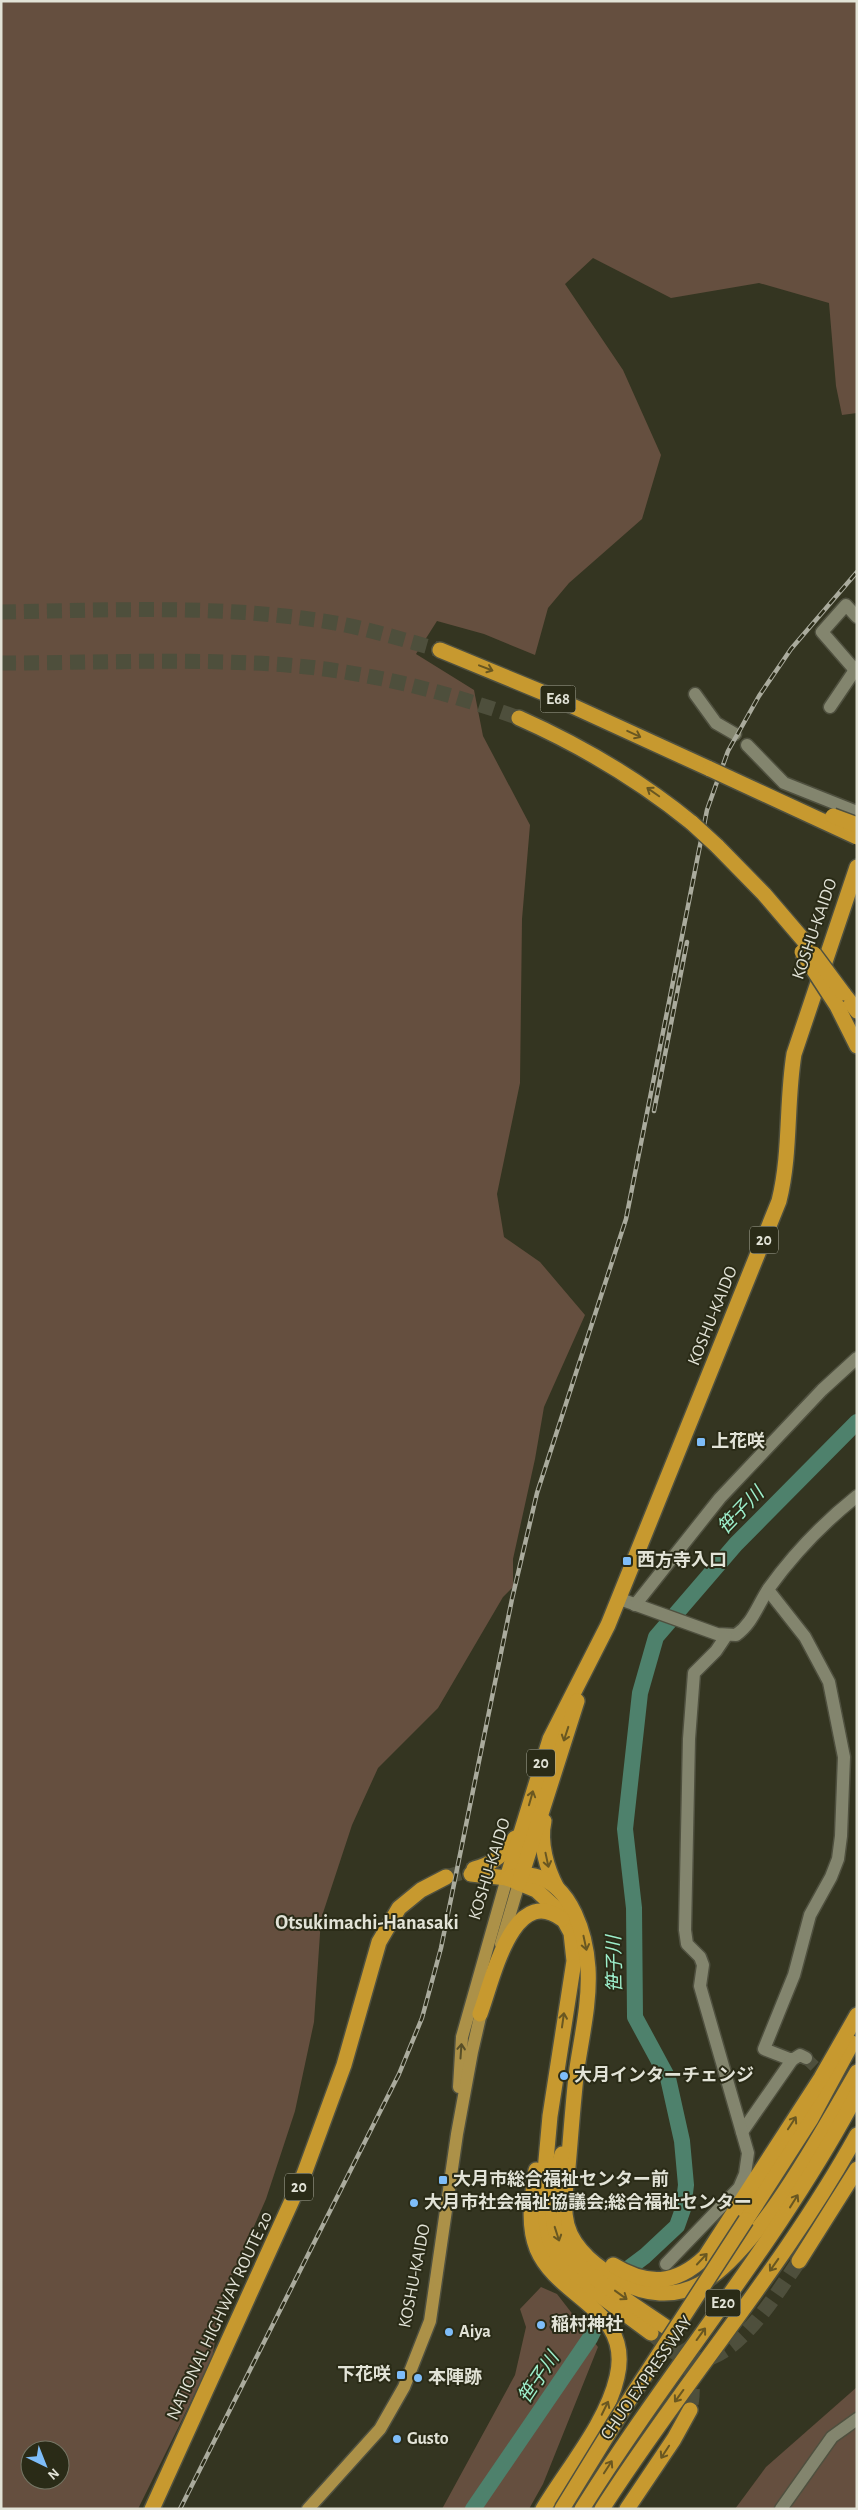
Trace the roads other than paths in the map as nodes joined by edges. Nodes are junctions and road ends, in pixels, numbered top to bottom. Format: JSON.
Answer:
{"nodes":[{"id":1,"x":857,"y":617,"type":"edge"},
{"id":2,"x":440,"y":650,"type":"tunnel mouth"},
{"id":3,"x":856,"y":668,"type":"edge"},
{"id":4,"x":695,"y":694,"type":"dead end"},
{"id":5,"x":830,"y":707,"type":"dead end"},
{"id":6,"x":519,"y":718,"type":"tunnel mouth"},
{"id":7,"x":735,"y":734,"type":"dead end"},
{"id":8,"x":747,"y":745,"type":"dead end"},
{"id":9,"x":711,"y":769,"type":"junction"},
{"id":10,"x":857,"y":812,"type":"edge"},
{"id":11,"x":857,"y":825,"type":"edge"},
{"id":12,"x":857,"y":837,"type":"edge"},
{"id":13,"x":857,"y":866,"type":"edge"},
{"id":14,"x":840,"y":999,"type":"junction"},
{"id":15,"x":857,"y":1011,"type":"edge"},
{"id":16,"x":857,"y":1046,"type":"edge"},
{"id":17,"x":857,"y":1358,"type":"edge"},
{"id":18,"x":857,"y":1496,"type":"edge"},
{"id":19,"x":768,"y":1590,"type":"junction"},
{"id":20,"x":620,"y":1599,"type":"junction"},
{"id":21,"x":635,"y":1605,"type":"junction"},
{"id":22,"x":721,"y":1635,"type":"junction"},
{"id":23,"x":594,"y":1655,"type":"junction"},
{"id":24,"x":557,"y":1761,"type":"junction"},
{"id":25,"x":523,"y":1825,"type":"junction"},
{"id":26,"x":446,"y":1877,"type":"tunnel mouth"},
{"id":27,"x":516,"y":1879,"type":"junction"},
{"id":28,"x":559,"y":1891,"type":"junction"},
{"id":29,"x":566,"y":1922,"type":"junction"},
{"id":30,"x":480,"y":2014,"type":"junction"},
{"id":31,"x":857,"y":2014,"type":"edge"},
{"id":32,"x":857,"y":2033,"type":"edge"},
{"id":33,"x":806,"y":2058,"type":"dead end"},
{"id":34,"x":792,"y":2060,"type":"junction"},
{"id":35,"x":857,"y":2072,"type":"edge"},
{"id":36,"x":857,"y":2094,"type":"edge"},
{"id":37,"x":571,"y":2118,"type":"junction"},
{"id":38,"x":742,"y":2132,"type":"junction"},
{"id":39,"x":457,"y":2134,"type":"junction"},
{"id":40,"x":857,"y":2135,"type":"edge"},
{"id":41,"x":857,"y":2169,"type":"edge"},
{"id":42,"x":799,"y":2261,"type":"tunnel mouth"},
{"id":43,"x":666,"y":2264,"type":"dead end"},
{"id":44,"x":583,"y":2270,"type":"junction"},
{"id":45,"x":661,"y":2287,"type":"junction"},
{"id":46,"x":654,"y":2327,"type":"tunnel mouth"},
{"id":47,"x":690,"y":2410,"type":"tunnel mouth"},
{"id":48,"x":857,"y":2419,"type":"edge"},
{"id":49,"x":152,"y":2509,"type":"edge"},
{"id":50,"x":308,"y":2509,"type":"edge"},
{"id":51,"x":543,"y":2509,"type":"edge"},
{"id":52,"x":562,"y":2509,"type":"edge"},
{"id":53,"x":582,"y":2509,"type":"edge"},
{"id":54,"x":602,"y":2509,"type":"edge"},
{"id":55,"x":627,"y":2509,"type":"edge"},
{"id":56,"x":781,"y":2509,"type":"edge"}],
"edges":[{"from":1,"to":3,"type":"street"},
{"from":2,"to":9,"type":"highway","number":"E68","one_way":true},
{"from":3,"to":5,"type":"street"},
{"from":4,"to":7,"type":"street"},
{"from":14,"to":6,"type":"highway","number":"E68","one_way":true,"bridge":true},
{"from":8,"to":10,"type":"street"},
{"from":9,"to":11,"type":"highway","bridge":true},
{"from":9,"to":12,"type":"highway","bridge":true},
{"from":13,"to":20,"type":"highway","name":"KOSHU-KAIDO","number":"20"},
{"from":14,"to":15,"type":"highway"},
{"from":14,"to":16,"type":"highway"},
{"from":17,"to":21,"type":"street"},
{"from":18,"to":19,"type":"street"},
{"from":19,"to":22,"type":"street"},
{"from":19,"to":34,"type":"street"},
{"from":20,"to":21,"type":"street"},
{"from":20,"to":23,"type":"highway","name":"KOSHU-KAIDO","number":"20"},
{"from":21,"to":22,"type":"street"},
{"from":22,"to":38,"type":"street"},
{"from":23,"to":24,"type":"highway","name":"KOSHU-KAIDO","number":"20","one_way":true},
{"from":25,"to":23,"type":"highway","name":"KOSHU-KAIDO","number":"20","one_way":true},
{"from":24,"to":27,"type":"highway","name":"KOSHU-KAIDO","number":"20"},
{"from":24,"to":28,"type":"highway","one_way":true},
{"from":25,"to":27,"type":"highway","name":"KOSHU-KAIDO","number":"20"},
{"from":25,"to":27,"type":"highway"},
{"from":26,"to":49,"type":"highway","name":"NATIONAL HIGHWAY ROUTE 20","number":"20"},
{"from":27,"to":28,"type":"highway"},
{"from":27,"to":29,"type":"highway"},
{"from":27,"to":30,"type":"main road","name":"KOSHU-KAIDO"},
{"from":39,"to":27,"type":"main road","name":"KOSHU-KAIDO","one_way":true},
{"from":28,"to":37,"type":"highway","one_way":true},
{"from":29,"to":30,"type":"highway"},
{"from":44,"to":29,"type":"highway","one_way":true},
{"from":30,"to":39,"type":"main road","name":"KOSHU-KAIDO"},
{"from":45,"to":31,"type":"highway","one_way":true},
{"from":32,"to":52,"type":"highway","bridge":true},
{"from":33,"to":34,"type":"street"},
{"from":34,"to":38,"type":"street"},
{"from":35,"to":45,"type":"highway"},
{"from":53,"to":36,"type":"highway","name":"CHUO EXPRESSWAY","number":"E20","one_way":true},
{"from":37,"to":44,"type":"highway"},
{"from":37,"to":44,"type":"highway","one_way":true},
{"from":38,"to":43,"type":"street"},
{"from":39,"to":50,"type":"main road","name":"KOSHU-KAIDO"},
{"from":40,"to":54,"type":"highway","name":"CHUO EXPRESSWAY","number":"E20","one_way":true},
{"from":41,"to":42,"type":"highway"},
{"from":44,"to":45,"type":"highway","one_way":true},
{"from":44,"to":46,"type":"highway"},
{"from":51,"to":44,"type":"highway","one_way":true},
{"from":47,"to":55,"type":"highway","one_way":true},
{"from":48,"to":56,"type":"street"}]}
